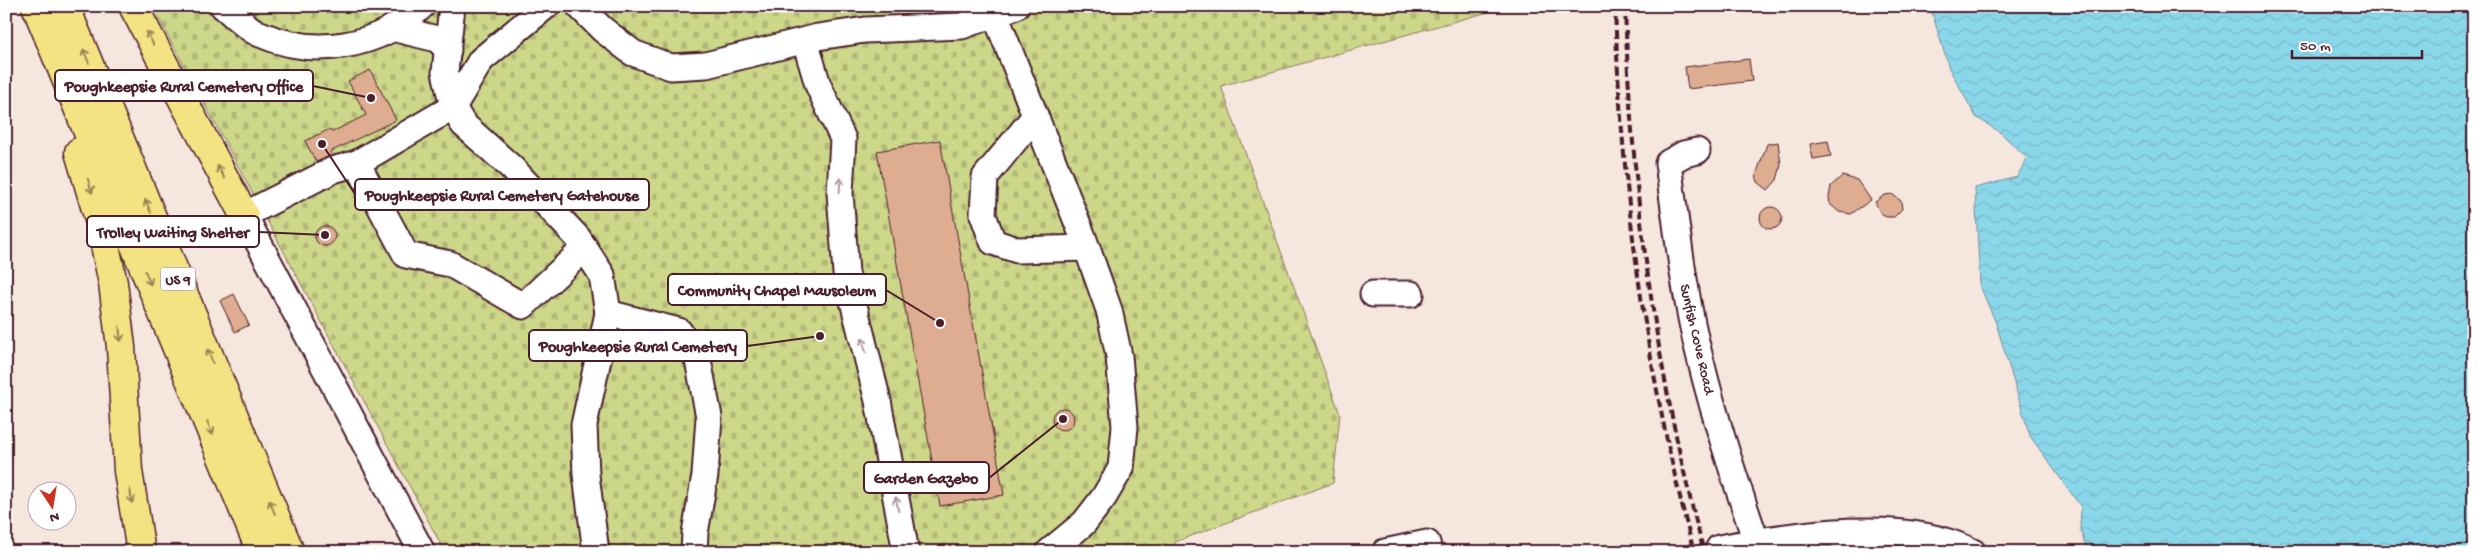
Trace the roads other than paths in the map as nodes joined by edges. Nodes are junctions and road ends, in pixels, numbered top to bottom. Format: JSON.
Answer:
{"nodes":[{"id":1,"x":32,"y":6,"type":"edge"},
{"id":2,"x":36,"y":6,"type":"edge"},
{"id":3,"x":66,"y":6,"type":"edge"},
{"id":4,"x":133,"y":6,"type":"edge"},
{"id":5,"x":223,"y":6,"type":"edge"},
{"id":6,"x":422,"y":6,"type":"edge"},
{"id":7,"x":452,"y":6,"type":"edge"},
{"id":8,"x":546,"y":6,"type":"edge"},
{"id":9,"x":579,"y":6,"type":"edge"},
{"id":10,"x":1006,"y":10,"type":"edge"},
{"id":11,"x":946,"y":16,"type":"edge"},
{"id":12,"x":392,"y":28,"type":"junction"},
{"id":13,"x":805,"y":41,"type":"junction"},
{"id":14,"x":448,"y":50,"type":"junction"},
{"id":15,"x":453,"y":108,"type":"junction"},
{"id":16,"x":1035,"y":116,"type":"junction"},
{"id":17,"x":1697,"y":151,"type":"dead end"},
{"id":18,"x":357,"y":163,"type":"junction"},
{"id":19,"x":244,"y":215,"type":"junction"},
{"id":20,"x":585,"y":248,"type":"junction"},
{"id":21,"x":1087,"y":248,"type":"junction"},
{"id":22,"x":1373,"y":294,"type":"dead end"},
{"id":23,"x":1411,"y":294,"type":"dead end"},
{"id":24,"x":608,"y":313,"type":"junction"},
{"id":25,"x":1834,"y":533,"type":"junction"},
{"id":26,"x":1756,"y":541,"type":"junction"},
{"id":27,"x":1719,"y":548,"type":"dead end"},
{"id":28,"x":141,"y":552,"type":"edge"},
{"id":29,"x":261,"y":552,"type":"edge"},
{"id":30,"x":290,"y":552,"type":"edge"},
{"id":31,"x":422,"y":552,"type":"edge"},
{"id":32,"x":596,"y":552,"type":"edge"},
{"id":33,"x":694,"y":552,"type":"edge"},
{"id":34,"x":906,"y":552,"type":"edge"},
{"id":35,"x":1049,"y":552,"type":"edge"},
{"id":36,"x":1385,"y":552,"type":"edge"},
{"id":37,"x":1429,"y":552,"type":"edge"},
{"id":38,"x":1872,"y":552,"type":"edge"},
{"id":39,"x":1973,"y":552,"type":"edge"}],
"edges":[{"from":1,"to":28,"type":"highway","one_way":true},
{"from":2,"to":29,"type":"highway","number":"US 9","one_way":true},
{"from":30,"to":3,"type":"highway","number":"US 9","one_way":true},
{"from":19,"to":4,"type":"highway","one_way":true},
{"from":5,"to":12,"type":"street"},
{"from":6,"to":12,"type":"street"},
{"from":7,"to":14,"type":"street"},
{"from":8,"to":15,"type":"street"},
{"from":9,"to":13,"type":"street"},
{"from":10,"to":11,"type":"street"},
{"from":10,"to":16,"type":"street"},
{"from":11,"to":13,"type":"street"},
{"from":12,"to":14,"type":"street"},
{"from":34,"to":13,"type":"street","one_way":true},
{"from":14,"to":15,"type":"street"},
{"from":15,"to":18,"type":"street"},
{"from":15,"to":20,"type":"street"},
{"from":16,"to":21,"type":"street"},
{"from":16,"to":21,"type":"street"},
{"from":17,"to":26,"type":"street","name":"Sunfish Cove Road"},
{"from":18,"to":19,"type":"street"},
{"from":18,"to":20,"type":"street"},
{"from":19,"to":31,"type":"street"},
{"from":20,"to":24,"type":"street"},
{"from":21,"to":35,"type":"street"},
{"from":22,"to":23,"type":"street"},
{"from":24,"to":32,"type":"street"},
{"from":24,"to":33,"type":"street"},
{"from":25,"to":26,"type":"street"},
{"from":25,"to":38,"type":"street"},
{"from":25,"to":39,"type":"street"},
{"from":26,"to":27,"type":"street"},
{"from":36,"to":37,"type":"street"}]}
